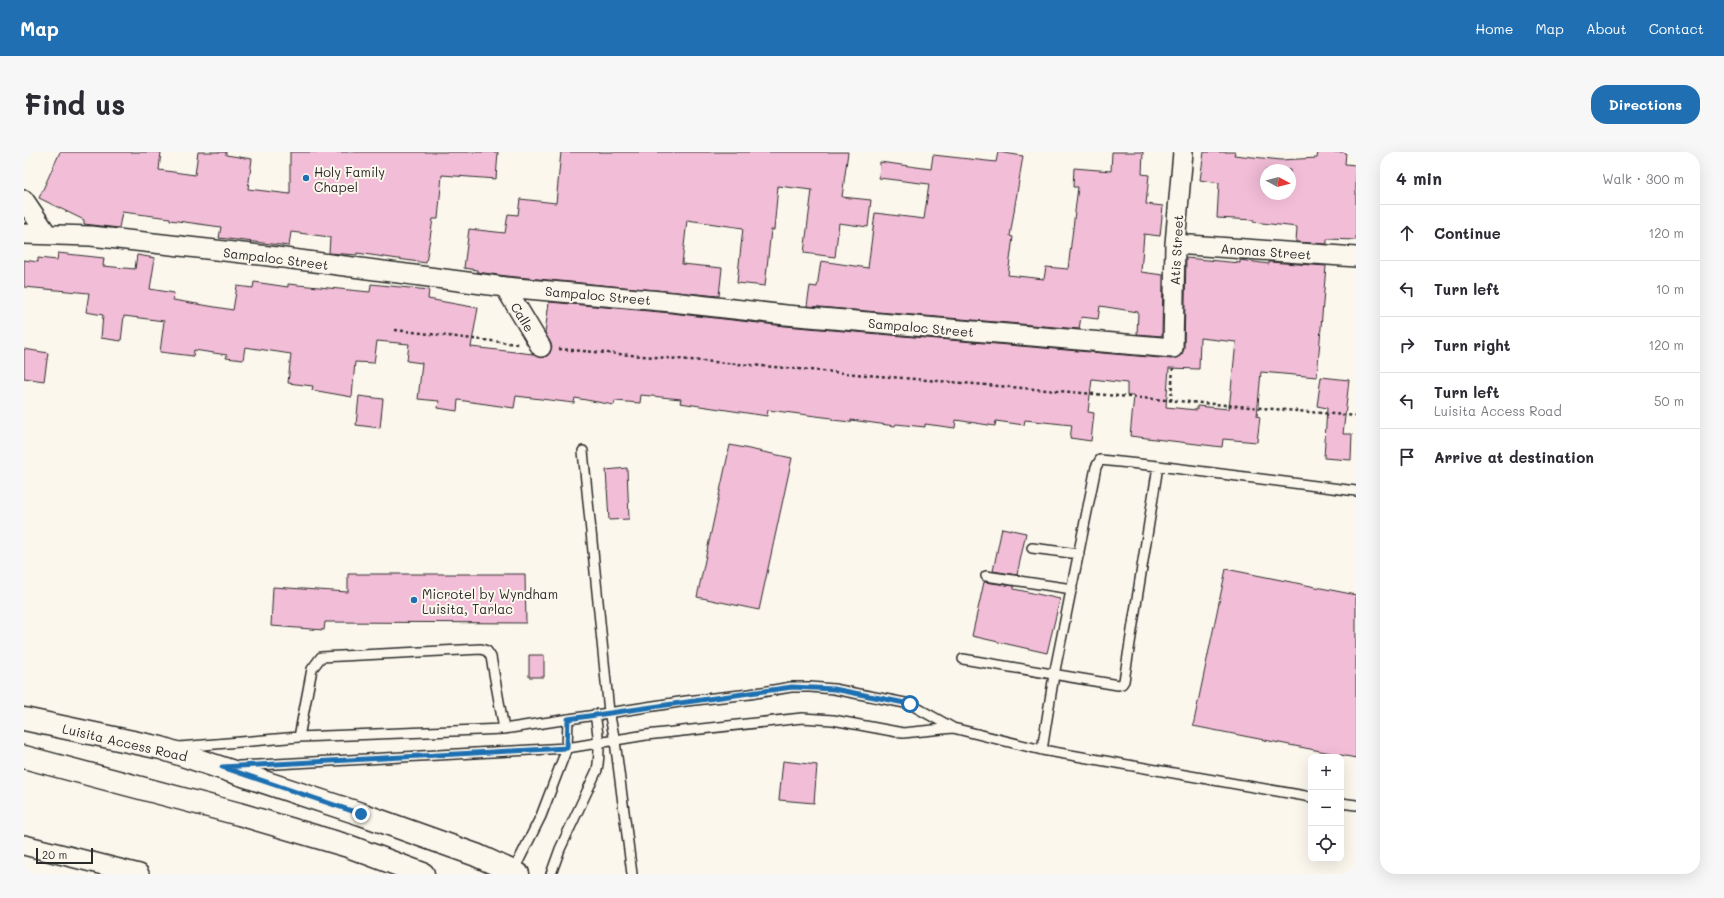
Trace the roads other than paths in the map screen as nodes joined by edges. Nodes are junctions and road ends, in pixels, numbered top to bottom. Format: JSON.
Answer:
{"nodes":[{"id":1,"x":1183,"y":152,"type":"edge"},
{"id":2,"x":24,"y":200,"type":"edge"},
{"id":3,"x":24,"y":234,"type":"edge"},
{"id":4,"x":47,"y":234,"type":"junction"},
{"id":5,"x":1175,"y":244,"type":"junction"},
{"id":6,"x":1356,"y":257,"type":"edge"},
{"id":7,"x":505,"y":287,"type":"junction"},
{"id":8,"x":541,"y":347,"type":"road end"},
{"id":9,"x":1173,"y":348,"type":"joint"},
{"id":10,"x":584,"y":451,"type":"dead end"},
{"id":11,"x":1158,"y":466,"type":"junction"},
{"id":12,"x":1356,"y":492,"type":"edge"},
{"id":13,"x":1032,"y":548,"type":"dead end"},
{"id":14,"x":1079,"y":554,"type":"junction"},
{"id":15,"x":986,"y":576,"type":"dead end"},
{"id":16,"x":1072,"y":590,"type":"junction"},
{"id":17,"x":963,"y":659,"type":"dead end"},
{"id":18,"x":1054,"y":676,"type":"junction"},
{"id":19,"x":609,"y":712,"type":"junction"},
{"id":20,"x":595,"y":714,"type":"junction"},
{"id":21,"x":24,"y":719,"type":"edge"},
{"id":22,"x":568,"y":719,"type":"junction"},
{"id":23,"x":953,"y":728,"type":"junction"},
{"id":24,"x":504,"y":729,"type":"junction"},
{"id":25,"x":299,"y":737,"type":"junction"},
{"id":26,"x":615,"y":741,"type":"junction"},
{"id":27,"x":599,"y":743,"type":"junction"},
{"id":28,"x":161,"y":748,"type":"junction"},
{"id":29,"x":567,"y":748,"type":"junction"},
{"id":30,"x":1042,"y":750,"type":"junction"},
{"id":31,"x":24,"y":757,"type":"edge"},
{"id":32,"x":222,"y":767,"type":"junction"},
{"id":33,"x":1308,"y":796,"type":"edge"},
{"id":34,"x":1344,"y":803,"type":"edge"},
{"id":35,"x":1356,"y":805,"type":"edge"},
{"id":36,"x":24,"y":845,"type":"edge"},
{"id":37,"x":514,"y":873,"type":"edge"},
{"id":38,"x":139,"y":874,"type":"edge"},
{"id":39,"x":423,"y":874,"type":"edge"},
{"id":40,"x":551,"y":874,"type":"edge"},
{"id":41,"x":632,"y":874,"type":"edge"}],
"edges":[{"from":1,"to":5,"type":"street","name":"Atis Street"},
{"from":2,"to":4,"type":"street"},
{"from":3,"to":4,"type":"street","name":"Sampaloc Street"},
{"from":4,"to":7,"type":"street","name":"Sampaloc Street"},
{"from":5,"to":6,"type":"street","name":"Anonas Street"},
{"from":5,"to":9,"type":"street","name":"Atis Street"},
{"from":7,"to":8,"type":"street","name":"Calle"},
{"from":7,"to":9,"type":"street","name":"Sampaloc Street"},
{"from":10,"to":19,"type":"lane"},
{"from":11,"to":12,"type":"lane"},
{"from":11,"to":14,"type":"lane"},
{"from":11,"to":18,"type":"lane"},
{"from":13,"to":14,"type":"lane"},
{"from":14,"to":16,"type":"lane"},
{"from":15,"to":16,"type":"lane"},
{"from":16,"to":18,"type":"lane"},
{"from":17,"to":18,"type":"lane"},
{"from":18,"to":30,"type":"lane"},
{"from":19,"to":20,"type":"lane"},
{"from":19,"to":23,"type":"lane"},
{"from":19,"to":26,"type":"lane"},
{"from":20,"to":22,"type":"lane"},
{"from":20,"to":27,"type":"lane"},
{"from":21,"to":28,"type":"main road","name":"Luisita Access Road"},
{"from":22,"to":24,"type":"lane"},
{"from":22,"to":29,"type":"lane"},
{"from":23,"to":26,"type":"lane"},
{"from":23,"to":30,"type":"lane"},
{"from":24,"to":25,"type":"lane"},
{"from":24,"to":25,"type":"lane"},
{"from":25,"to":28,"type":"lane"},
{"from":26,"to":27,"type":"lane"},
{"from":26,"to":41,"type":"lane"},
{"from":27,"to":29,"type":"lane"},
{"from":27,"to":40,"type":"lane"},
{"from":28,"to":32,"type":"main road","name":"Luisita Access Road"},
{"from":29,"to":32,"type":"lane"},
{"from":29,"to":37,"type":"lane"},
{"from":30,"to":33,"type":"lane"},
{"from":31,"to":39,"type":"main road"},
{"from":32,"to":37,"type":"main road","name":"Luisita Access Road"},
{"from":34,"to":35,"type":"lane"},
{"from":36,"to":38,"type":"street"}]}
